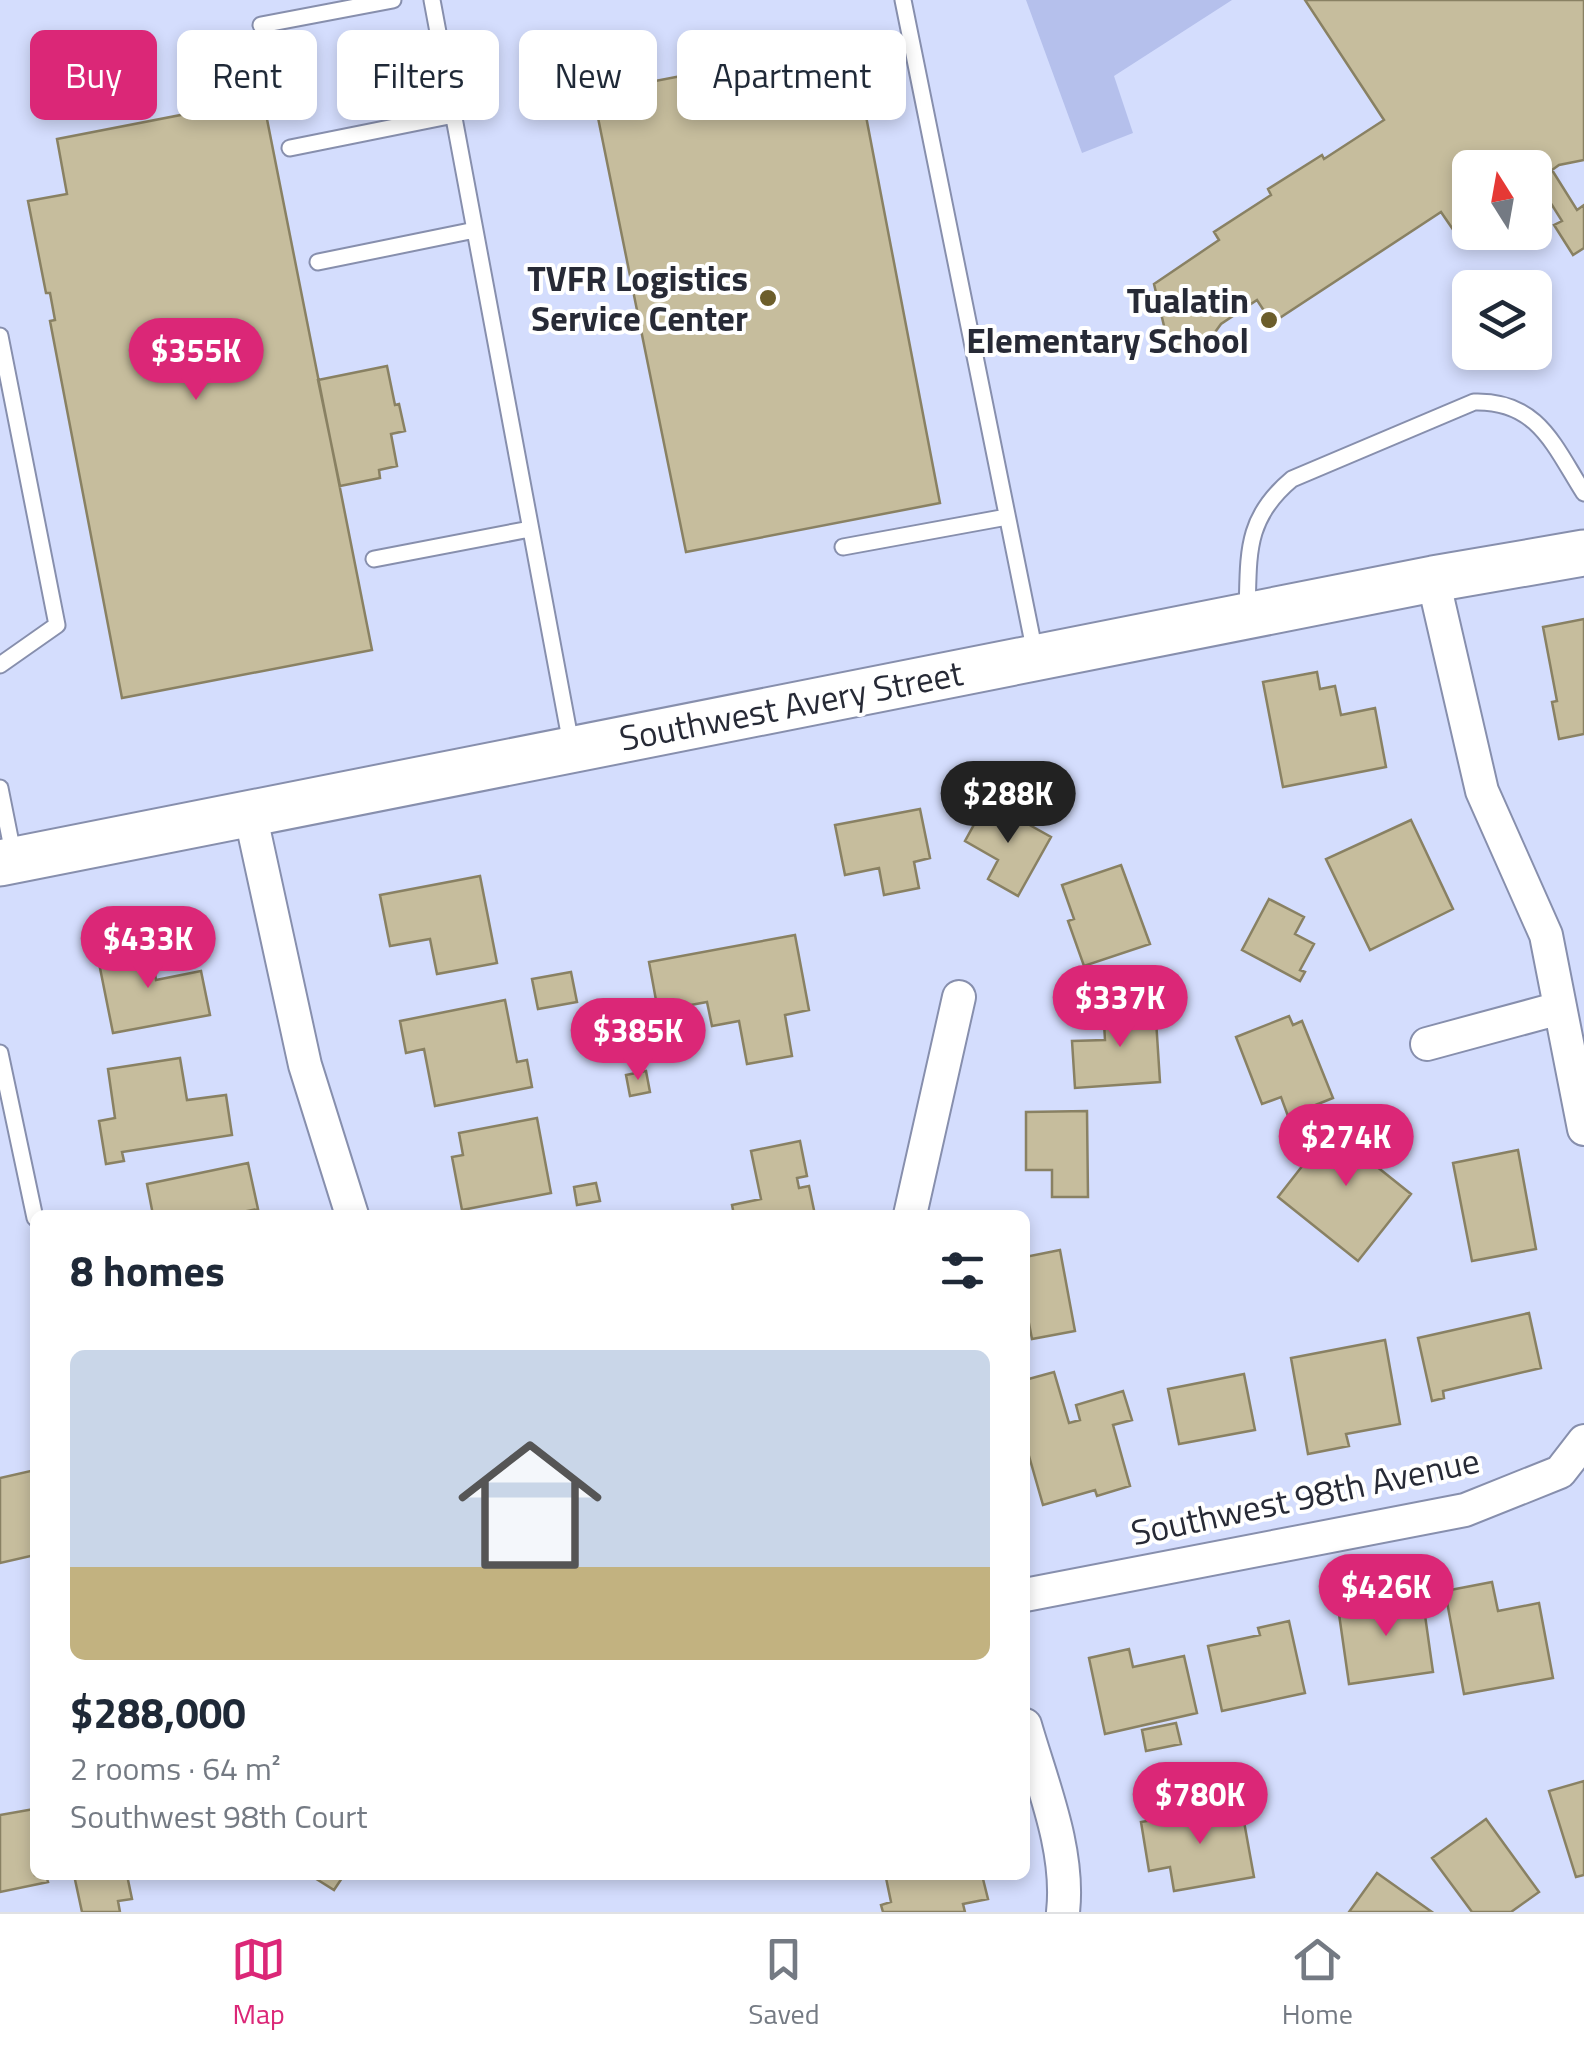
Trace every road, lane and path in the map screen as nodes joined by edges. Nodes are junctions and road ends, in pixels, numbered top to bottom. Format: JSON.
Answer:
{"nodes":[{"id":1,"x":393,"y":0,"type":"edge"},
{"id":2,"x":432,"y":0,"type":"edge"},
{"id":3,"x":903,"y":0,"type":"edge"},
{"id":4,"x":261,"y":25,"type":"dead end"},
{"id":5,"x":438,"y":30,"type":"edge"},
{"id":6,"x":429,"y":120,"type":"edge"},
{"id":7,"x":455,"y":120,"type":"edge"},
{"id":8,"x":290,"y":148,"type":"dead end"},
{"id":9,"x":475,"y":230,"type":"junction"},
{"id":10,"x":318,"y":262,"type":"dead end"},
{"id":11,"x":0,"y":336,"type":"edge"},
{"id":12,"x":1584,"y":494,"type":"edge"},
{"id":13,"x":1008,"y":516,"type":"junction"},
{"id":14,"x":530,"y":528,"type":"junction"},
{"id":15,"x":843,"y":546,"type":"dead end"},
{"id":16,"x":1584,"y":553,"type":"edge"},
{"id":17,"x":374,"y":559,"type":"dead end"},
{"id":18,"x":1433,"y":579,"type":"junction"},
{"id":19,"x":1246,"y":616,"type":"junction"},
{"id":20,"x":1036,"y":657,"type":"junction"},
{"id":21,"x":0,"y":665,"type":"edge"},
{"id":22,"x":571,"y":748,"type":"junction"},
{"id":23,"x":0,"y":788,"type":"edge"},
{"id":24,"x":250,"y":813,"type":"junction"},
{"id":25,"x":7,"y":861,"type":"edge"},
{"id":26,"x":959,"y":997,"type":"dead end"},
{"id":27,"x":1560,"y":1008,"type":"junction"},
{"id":28,"x":1427,"y":1044,"type":"dead end"},
{"id":29,"x":0,"y":1053,"type":"edge"},
{"id":30,"x":1584,"y":1129,"type":"edge"},
{"id":31,"x":33,"y":1210,"type":"edge"},
{"id":32,"x":350,"y":1210,"type":"edge"},
{"id":33,"x":911,"y":1210,"type":"edge"},
{"id":34,"x":1584,"y":1441,"type":"edge"},
{"id":35,"x":1030,"y":1595,"type":"edge"},
{"id":36,"x":1030,"y":1743,"type":"edge"},
{"id":37,"x":1063,"y":1912,"type":"edge"}],
"edges":[{"from":1,"to":4,"type":"lane"},
{"from":2,"to":5,"type":"lane"},
{"from":3,"to":13,"type":"lane"},
{"from":6,"to":8,"type":"lane"},
{"from":7,"to":9,"type":"lane"},
{"from":9,"to":10,"type":"lane"},
{"from":9,"to":14,"type":"lane"},
{"from":11,"to":21,"type":"lane"},
{"from":12,"to":19,"type":"lane"},
{"from":13,"to":15,"type":"lane"},
{"from":13,"to":20,"type":"lane"},
{"from":14,"to":17,"type":"lane"},
{"from":14,"to":22,"type":"lane"},
{"from":16,"to":18,"type":"main road","name":"Southwest Avery Street"},
{"from":18,"to":19,"type":"main road","name":"Southwest Avery Street"},
{"from":18,"to":27,"type":"street"},
{"from":19,"to":20,"type":"main road","name":"Southwest Avery Street"},
{"from":20,"to":22,"type":"main road","name":"Southwest Avery Street"},
{"from":22,"to":24,"type":"main road","name":"Southwest Avery Street"},
{"from":23,"to":25,"type":"lane"},
{"from":24,"to":25,"type":"main road","name":"Southwest Avery Street"},
{"from":24,"to":32,"type":"street"},
{"from":26,"to":33,"type":"street"},
{"from":27,"to":28,"type":"street"},
{"from":27,"to":30,"type":"street"},
{"from":29,"to":31,"type":"lane"},
{"from":34,"to":35,"type":"street","name":"Southwest 98th Avenue"},
{"from":36,"to":37,"type":"street"}]}
